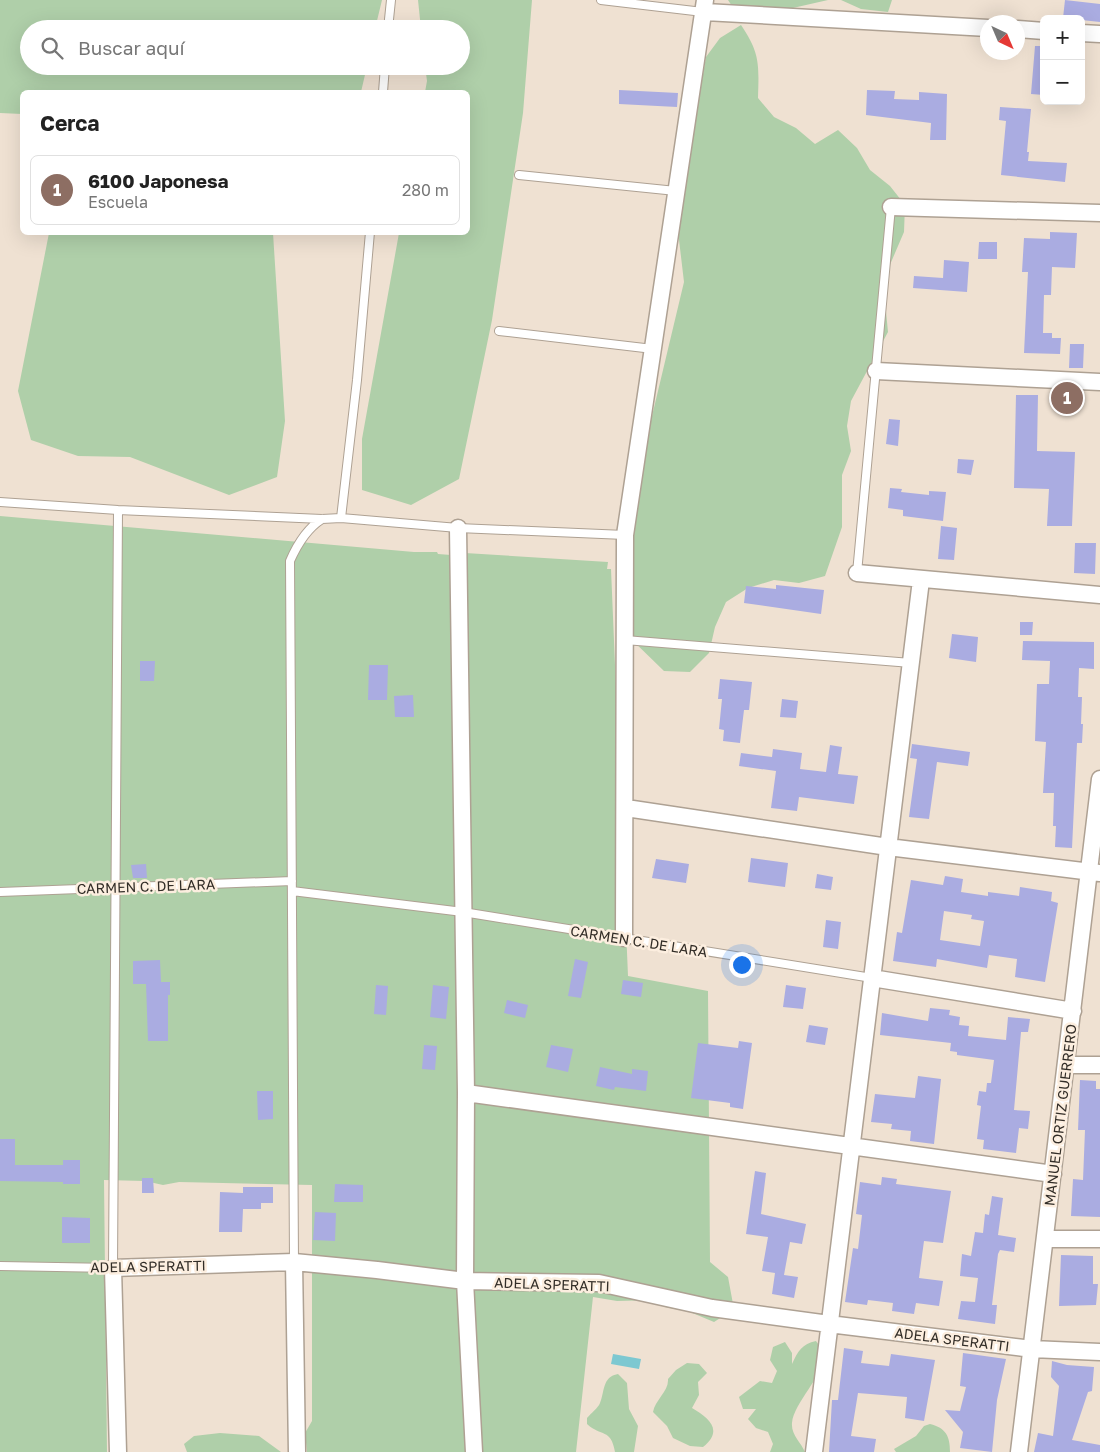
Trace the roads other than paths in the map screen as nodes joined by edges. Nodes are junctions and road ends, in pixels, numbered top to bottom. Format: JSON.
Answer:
{"nodes":[{"id":1,"x":391,"y":0,"type":"edge"},
{"id":2,"x":601,"y":0,"type":"edge"},
{"id":3,"x":705,"y":6,"type":"edge"},
{"id":4,"x":389,"y":20,"type":"edge"},
{"id":5,"x":980,"y":27,"type":"edge"},
{"id":6,"x":1025,"y":30,"type":"edge"},
{"id":7,"x":1040,"y":31,"type":"edge"},
{"id":8,"x":1085,"y":33,"type":"edge"},
{"id":9,"x":1100,"y":34,"type":"edge"},
{"id":10,"x":384,"y":75,"type":"edge"},
{"id":11,"x":383,"y":90,"type":"edge"},
{"id":12,"x":519,"y":175,"type":"dead end"},
{"id":13,"x":677,"y":191,"type":"junction"},
{"id":14,"x":891,"y":207,"type":"joint"},
{"id":15,"x":1100,"y":213,"type":"edge"},
{"id":16,"x":370,"y":235,"type":"edge"},
{"id":17,"x":499,"y":331,"type":"dead end"},
{"id":18,"x":653,"y":349,"type":"junction"},
{"id":19,"x":876,"y":371,"type":"junction"},
{"id":20,"x":1100,"y":382,"type":"edge"},
{"id":21,"x":0,"y":502,"type":"edge"},
{"id":22,"x":118,"y":510,"type":"junction"},
{"id":23,"x":341,"y":518,"type":"junction"},
{"id":24,"x":322,"y":519,"type":"junction"},
{"id":25,"x":458,"y":528,"type":"junction"},
{"id":26,"x":625,"y":535,"type":"junction"},
{"id":27,"x":857,"y":573,"type":"joint"},
{"id":28,"x":922,"y":580,"type":"junction"},
{"id":29,"x":1100,"y":595,"type":"edge"},
{"id":30,"x":625,"y":640,"type":"junction"},
{"id":31,"x":911,"y":663,"type":"junction"},
{"id":32,"x":1100,"y":779,"type":"edge"},
{"id":33,"x":626,"y":808,"type":"junction"},
{"id":34,"x":888,"y":846,"type":"junction"},
{"id":35,"x":1095,"y":872,"type":"edge"},
{"id":36,"x":292,"y":881,"type":"junction"},
{"id":37,"x":115,"y":887,"type":"junction"},
{"id":38,"x":292,"y":891,"type":"junction"},
{"id":39,"x":0,"y":892,"type":"edge"},
{"id":40,"x":463,"y":912,"type":"junction"},
{"id":41,"x":624,"y":938,"type":"junction"},
{"id":42,"x":872,"y":978,"type":"junction"},
{"id":43,"x":1073,"y":1011,"type":"junction"},
{"id":44,"x":1100,"y":1065,"type":"edge"},
{"id":45,"x":1067,"y":1066,"type":"junction"},
{"id":46,"x":466,"y":1093,"type":"junction"},
{"id":47,"x":851,"y":1146,"type":"junction"},
{"id":48,"x":1053,"y":1174,"type":"junction"},
{"id":49,"x":1045,"y":1239,"type":"junction"},
{"id":50,"x":1100,"y":1239,"type":"edge"},
{"id":51,"x":294,"y":1262,"type":"junction"},
{"id":52,"x":0,"y":1266,"type":"edge"},
{"id":53,"x":113,"y":1268,"type":"junction"},
{"id":54,"x":465,"y":1281,"type":"junction"},
{"id":55,"x":829,"y":1324,"type":"junction"},
{"id":56,"x":1032,"y":1349,"type":"junction"},
{"id":57,"x":1100,"y":1352,"type":"edge"},
{"id":58,"x":118,"y":1452,"type":"edge"},
{"id":59,"x":297,"y":1452,"type":"edge"},
{"id":60,"x":474,"y":1452,"type":"edge"},
{"id":61,"x":814,"y":1452,"type":"edge"},
{"id":62,"x":1020,"y":1452,"type":"edge"}],
"edges":[{"from":1,"to":4,"type":"lane"},
{"from":2,"to":3,"type":"lane"},
{"from":3,"to":5,"type":"street"},
{"from":3,"to":13,"type":"street"},
{"from":6,"to":7,"type":"street"},
{"from":8,"to":9,"type":"street"},
{"from":10,"to":11,"type":"lane"},
{"from":12,"to":13,"type":"lane"},
{"from":13,"to":18,"type":"street"},
{"from":14,"to":15,"type":"street"},
{"from":14,"to":19,"type":"lane"},
{"from":16,"to":23,"type":"lane"},
{"from":17,"to":18,"type":"lane"},
{"from":18,"to":26,"type":"street"},
{"from":19,"to":20,"type":"street"},
{"from":19,"to":27,"type":"lane"},
{"from":21,"to":22,"type":"lane"},
{"from":22,"to":24,"type":"lane"},
{"from":22,"to":37,"type":"lane"},
{"from":23,"to":24,"type":"lane"},
{"from":23,"to":25,"type":"lane"},
{"from":24,"to":36,"type":"lane"},
{"from":25,"to":26,"type":"lane"},
{"from":25,"to":40,"type":"street"},
{"from":26,"to":30,"type":"street"},
{"from":27,"to":28,"type":"street"},
{"from":28,"to":29,"type":"street"},
{"from":28,"to":31,"type":"street"},
{"from":30,"to":31,"type":"lane"},
{"from":30,"to":33,"type":"street"},
{"from":31,"to":34,"type":"street"},
{"from":32,"to":35,"type":"street","name":"MANUEL ORTIZ GUERRERO"},
{"from":33,"to":34,"type":"street"},
{"from":33,"to":41,"type":"street"},
{"from":34,"to":35,"type":"street"},
{"from":34,"to":42,"type":"street"},
{"from":35,"to":43,"type":"street","name":"MANUEL ORTIZ GUERRERO"},
{"from":36,"to":37,"type":"lane","name":"CARMEN C. DE LARA"},
{"from":36,"to":38,"type":"lane"},
{"from":37,"to":39,"type":"lane","name":"CARMEN C. DE LARA"},
{"from":37,"to":53,"type":"lane"},
{"from":38,"to":40,"type":"lane","name":"CARMEN C. DE LARA"},
{"from":38,"to":51,"type":"lane"},
{"from":40,"to":41,"type":"lane","name":"CARMEN C. DE LARA"},
{"from":40,"to":46,"type":"street"},
{"from":41,"to":42,"type":"lane","name":"CARMEN C. DE LARA"},
{"from":42,"to":43,"type":"street","name":"CARMEN C. DE LARA"},
{"from":42,"to":47,"type":"street"},
{"from":43,"to":45,"type":"street","name":"MANUEL ORTIZ GUERRERO"},
{"from":44,"to":45,"type":"street"},
{"from":45,"to":48,"type":"street","name":"MANUEL ORTIZ GUERRERO"},
{"from":46,"to":47,"type":"street"},
{"from":46,"to":54,"type":"street"},
{"from":47,"to":48,"type":"street"},
{"from":47,"to":55,"type":"street"},
{"from":48,"to":49,"type":"street","name":"MANUEL ORTIZ GUERRERO"},
{"from":49,"to":50,"type":"street"},
{"from":49,"to":56,"type":"street","name":"MANUEL ORTIZ GUERRERO"},
{"from":51,"to":53,"type":"street","name":"ADELA SPERATTI"},
{"from":51,"to":54,"type":"street","name":"ADELA SPERATTI"},
{"from":51,"to":59,"type":"street"},
{"from":52,"to":53,"type":"lane","name":"ADELA SPERATTI"},
{"from":53,"to":58,"type":"street"},
{"from":54,"to":55,"type":"street","name":"ADELA SPERATTI"},
{"from":54,"to":60,"type":"street"},
{"from":55,"to":56,"type":"street","name":"ADELA SPERATTI"},
{"from":55,"to":61,"type":"street"},
{"from":56,"to":57,"type":"street","name":"ADELA SPERATTI"},
{"from":56,"to":62,"type":"street","name":"MANUEL ORTIZ GUERRERO"}]}
